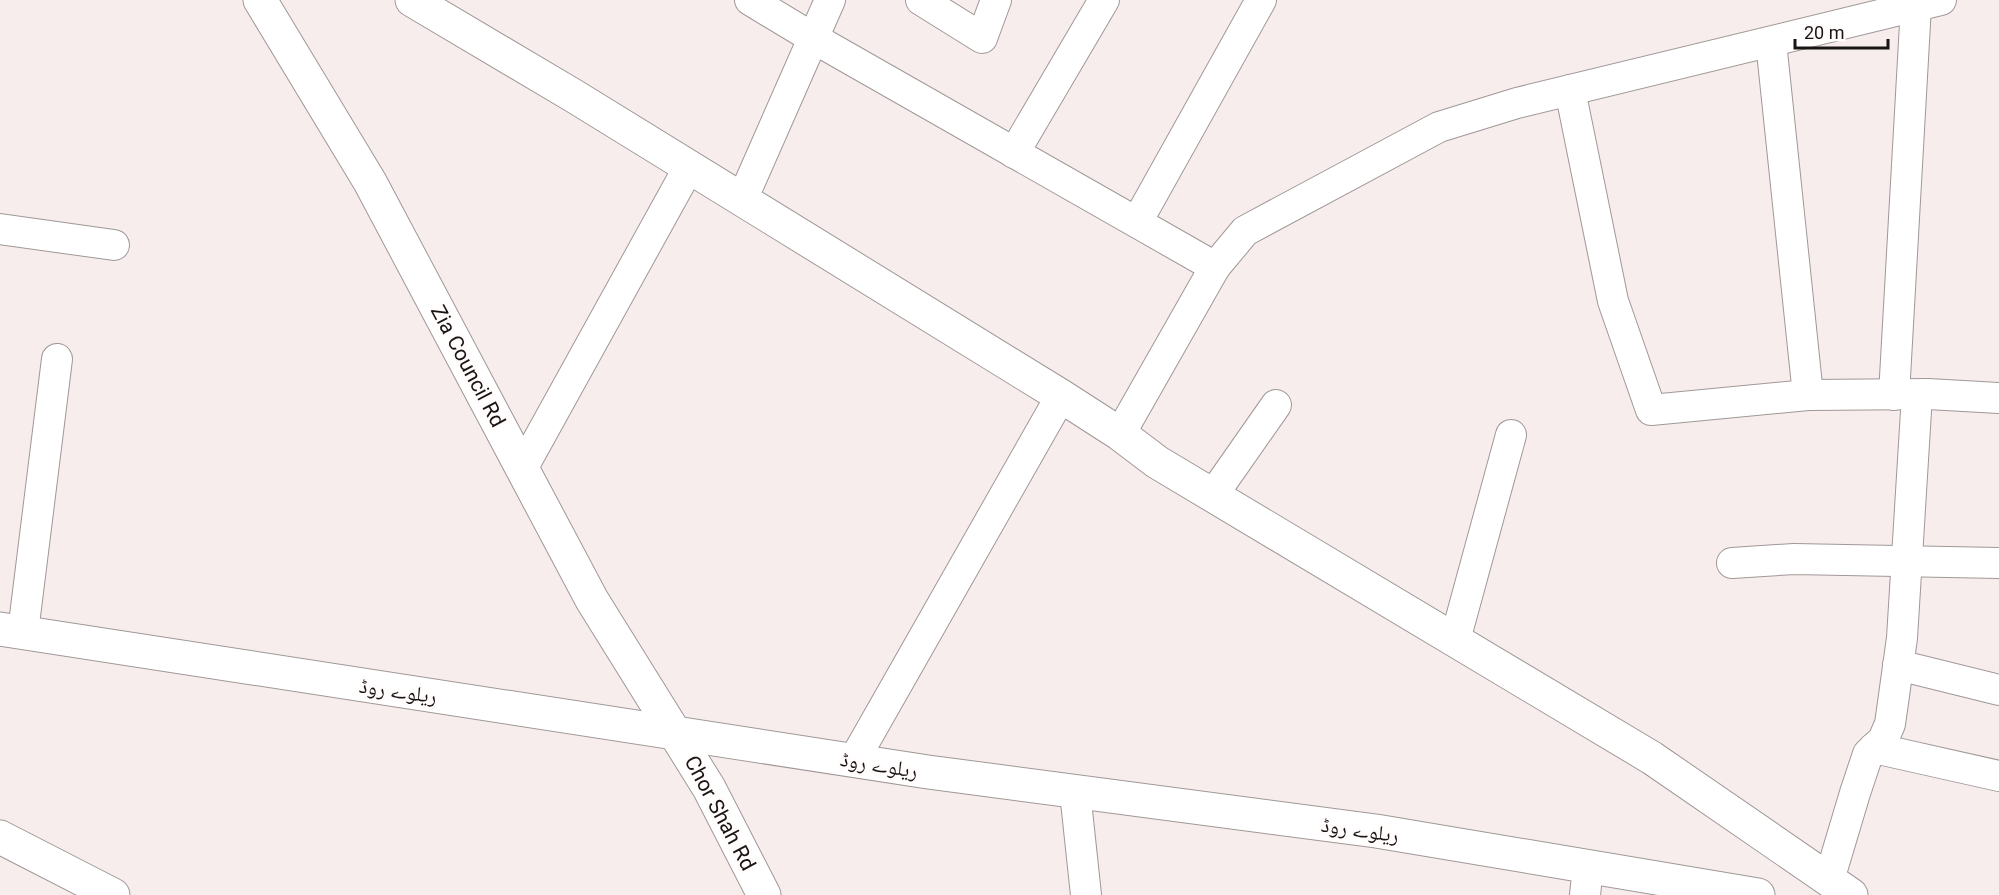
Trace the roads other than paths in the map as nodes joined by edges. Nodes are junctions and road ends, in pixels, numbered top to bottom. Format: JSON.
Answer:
{"nodes":[{"id":1,"x":260,"y":0,"type":"edge"},
{"id":2,"x":412,"y":0,"type":"edge"},
{"id":3,"x":750,"y":0,"type":"edge"},
{"id":4,"x":830,"y":0,"type":"edge"},
{"id":5,"x":921,"y":0,"type":"edge"},
{"id":6,"x":996,"y":0,"type":"edge"},
{"id":7,"x":1104,"y":0,"type":"edge"},
{"id":8,"x":1261,"y":0,"type":"edge"},
{"id":9,"x":1929,"y":3,"type":"edge"},
{"id":10,"x":813,"y":38,"type":"junction"},
{"id":11,"x":1771,"y":42,"type":"junction"},
{"id":12,"x":1570,"y":90,"type":"junction"},
{"id":13,"x":1014,"y":153,"type":"junction"},
{"id":14,"x":689,"y":167,"type":"junction"},
{"id":15,"x":742,"y":200,"type":"junction"},
{"id":16,"x":1137,"y":222,"type":"junction"},
{"id":17,"x":0,"y":229,"type":"edge"},
{"id":18,"x":114,"y":245,"type":"dead end"},
{"id":19,"x":1215,"y":267,"type":"junction"},
{"id":20,"x":57,"y":359,"type":"dead end"},
{"id":21,"x":1808,"y":395,"type":"junction"},
{"id":22,"x":1906,"y":395,"type":"junction"},
{"id":23,"x":1061,"y":396,"type":"junction"},
{"id":24,"x":1999,"y":398,"type":"edge"},
{"id":25,"x":1276,"y":405,"type":"dead end"},
{"id":26,"x":1120,"y":434,"type":"junction"},
{"id":27,"x":1511,"y":435,"type":"dead end"},
{"id":28,"x":522,"y":469,"type":"junction"},
{"id":29,"x":1213,"y":495,"type":"junction"},
{"id":30,"x":1906,"y":562,"type":"junction"},
{"id":31,"x":1732,"y":563,"type":"dead end"},
{"id":32,"x":1999,"y":563,"type":"edge"},
{"id":33,"x":11,"y":631,"type":"edge"},
{"id":34,"x":1455,"y":640,"type":"junction"},
{"id":35,"x":1898,"y":665,"type":"junction"},
{"id":36,"x":1999,"y":690,"type":"edge"},
{"id":37,"x":675,"y":732,"type":"junction"},
{"id":38,"x":1874,"y":748,"type":"junction"},
{"id":39,"x":854,"y":760,"type":"junction"},
{"id":40,"x":1999,"y":776,"type":"edge"},
{"id":41,"x":1075,"y":792,"type":"junction"},
{"id":42,"x":0,"y":837,"type":"edge"},
{"id":43,"x":1586,"y":880,"type":"edge"},
{"id":44,"x":1840,"y":888,"type":"edge"},
{"id":45,"x":113,"y":895,"type":"edge"},
{"id":46,"x":764,"y":895,"type":"edge"},
{"id":47,"x":1086,"y":895,"type":"edge"},
{"id":48,"x":1758,"y":895,"type":"edge"}],
"edges":[{"from":1,"to":28,"type":"main road","name":"Zia Council Rd"},
{"from":2,"to":14,"type":"main road"},
{"from":3,"to":10,"type":"street"},
{"from":4,"to":10,"type":"street"},
{"from":5,"to":6,"type":"street"},
{"from":7,"to":13,"type":"street"},
{"from":8,"to":16,"type":"street"},
{"from":9,"to":11,"type":"street"},
{"from":9,"to":22,"type":"street"},
{"from":10,"to":13,"type":"street"},
{"from":10,"to":15,"type":"street"},
{"from":11,"to":12,"type":"street"},
{"from":11,"to":21,"type":"street"},
{"from":12,"to":19,"type":"street"},
{"from":12,"to":21,"type":"street"},
{"from":13,"to":16,"type":"street"},
{"from":14,"to":15,"type":"main road"},
{"from":14,"to":28,"type":"street"},
{"from":15,"to":23,"type":"main road"},
{"from":16,"to":19,"type":"street"},
{"from":17,"to":18,"type":"street"},
{"from":19,"to":26,"type":"street"},
{"from":20,"to":33,"type":"street"},
{"from":21,"to":22,"type":"street"},
{"from":22,"to":24,"type":"street"},
{"from":22,"to":30,"type":"street"},
{"from":23,"to":26,"type":"main road"},
{"from":23,"to":39,"type":"street"},
{"from":25,"to":29,"type":"street"},
{"from":26,"to":29,"type":"main road"},
{"from":27,"to":34,"type":"street"},
{"from":28,"to":37,"type":"main road","name":"Zia Council Rd"},
{"from":29,"to":34,"type":"main road"},
{"from":30,"to":31,"type":"street"},
{"from":30,"to":32,"type":"street"},
{"from":30,"to":35,"type":"street"},
{"from":33,"to":37,"type":"main road","name":"ریلوے روڈ"},
{"from":34,"to":44,"type":"main road"},
{"from":35,"to":36,"type":"street"},
{"from":35,"to":38,"type":"street"},
{"from":37,"to":39,"type":"main road","name":"ریلوے روڈ"},
{"from":37,"to":46,"type":"main road","name":"Chor Shah Rd"},
{"from":38,"to":40,"type":"street"},
{"from":38,"to":44,"type":"street"},
{"from":39,"to":41,"type":"main road","name":"ریلوے روڈ"},
{"from":41,"to":43,"type":"main road","name":"ریلوے روڈ"},
{"from":41,"to":47,"type":"street"},
{"from":42,"to":45,"type":"main road"},
{"from":43,"to":48,"type":"main road","name":"ریلوے روڈ"}]}
